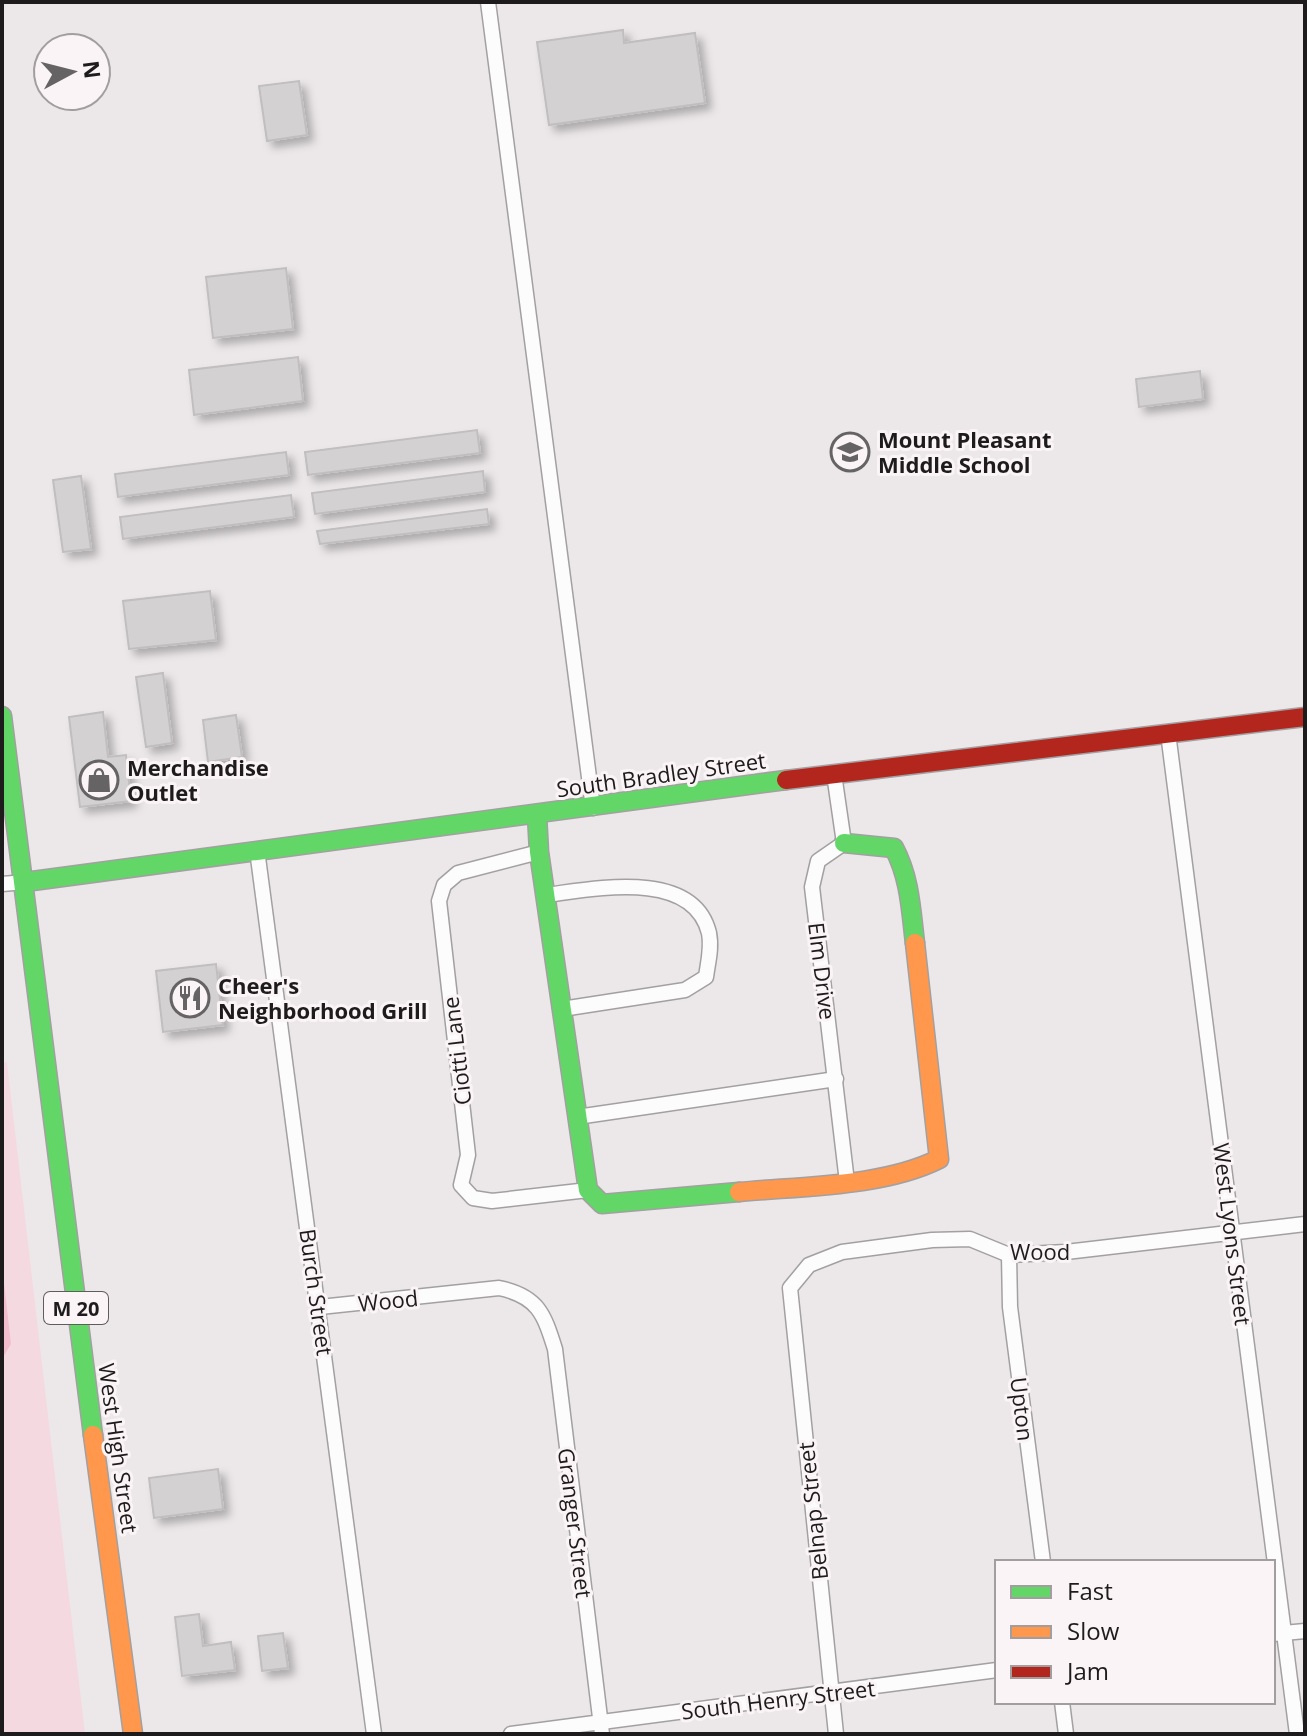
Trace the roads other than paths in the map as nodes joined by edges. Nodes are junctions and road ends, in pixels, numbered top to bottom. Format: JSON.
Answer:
{"nodes":[{"id":1,"x":488,"y":2,"type":"edge"},
{"id":2,"x":2,"y":716,"type":"edge"},
{"id":3,"x":1305,"y":717,"type":"edge"},
{"id":4,"x":1168,"y":733,"type":"junction"},
{"id":5,"x":834,"y":774,"type":"junction"},
{"id":6,"x":593,"y":808,"type":"junction"},
{"id":7,"x":537,"y":815,"type":"junction"},
{"id":8,"x":844,"y":843,"type":"junction"},
{"id":9,"x":257,"y":850,"type":"junction"},
{"id":10,"x":539,"y":852,"type":"junction"},
{"id":11,"x":25,"y":882,"type":"junction"},
{"id":12,"x":2,"y":884,"type":"edge"},
{"id":13,"x":546,"y":895,"type":"junction"},
{"id":14,"x":562,"y":1009,"type":"junction"},
{"id":15,"x":836,"y":1079,"type":"junction"},
{"id":16,"x":577,"y":1117,"type":"junction"},
{"id":17,"x":847,"y":1182,"type":"junction"},
{"id":18,"x":588,"y":1190,"type":"junction"},
{"id":19,"x":1305,"y":1224,"type":"edge"},
{"id":20,"x":1233,"y":1235,"type":"junction"},
{"id":21,"x":1009,"y":1255,"type":"junction"},
{"id":22,"x":790,"y":1288,"type":"joint"},
{"id":23,"x":320,"y":1307,"type":"junction"},
{"id":24,"x":544,"y":1314,"type":"joint"},
{"id":25,"x":1043,"y":1560,"type":"edge"},
{"id":26,"x":1270,"y":1560,"type":"edge"},
{"id":27,"x":1275,"y":1607,"type":"edge"},
{"id":28,"x":1305,"y":1631,"type":"edge"},
{"id":29,"x":1278,"y":1634,"type":"edge"},
{"id":30,"x":995,"y":1670,"type":"edge"},
{"id":31,"x":831,"y":1693,"type":"junction"},
{"id":32,"x":1062,"y":1704,"type":"edge"},
{"id":33,"x":601,"y":1728,"type":"edge"},
{"id":34,"x":133,"y":1734,"type":"edge"},
{"id":35,"x":374,"y":1734,"type":"edge"},
{"id":36,"x":511,"y":1734,"type":"edge"},
{"id":37,"x":836,"y":1734,"type":"edge"},
{"id":38,"x":1066,"y":1734,"type":"edge"},
{"id":39,"x":1297,"y":1734,"type":"edge"}],
"edges":[{"from":1,"to":6,"type":"street"},
{"from":2,"to":11,"type":"street","number":"M 20"},
{"from":3,"to":4,"type":"street","name":"South Bradley Street"},
{"from":4,"to":5,"type":"street","name":"South Bradley Street"},
{"from":4,"to":20,"type":"street","name":"West Lyons Street"},
{"from":5,"to":6,"type":"street","name":"South Bradley Street"},
{"from":5,"to":8,"type":"street"},
{"from":6,"to":7,"type":"street","name":"South Bradley Street"},
{"from":7,"to":9,"type":"street","name":"South Bradley Street"},
{"from":7,"to":10,"type":"street"},
{"from":8,"to":15,"type":"street","name":"Elm Drive"},
{"from":8,"to":17,"type":"street"},
{"from":9,"to":11,"type":"street","name":"South Bradley Street"},
{"from":9,"to":23,"type":"street","name":"Burch Street"},
{"from":10,"to":13,"type":"street"},
{"from":10,"to":18,"type":"street","name":"Ciotti Lane"},
{"from":11,"to":12,"type":"street"},
{"from":11,"to":34,"type":"street","name":"West High Street","number":"M 20"},
{"from":13,"to":14,"type":"street"},
{"from":13,"to":14,"type":"street"},
{"from":14,"to":16,"type":"street"},
{"from":15,"to":16,"type":"street"},
{"from":15,"to":17,"type":"street","name":"Elm Drive"},
{"from":16,"to":18,"type":"street"},
{"from":17,"to":18,"type":"street"},
{"from":19,"to":20,"type":"street","name":"Wood"},
{"from":20,"to":21,"type":"street","name":"Wood"},
{"from":20,"to":26,"type":"street","name":"West Lyons Street"},
{"from":21,"to":22,"type":"street","name":"Wood"},
{"from":21,"to":25,"type":"street","name":"Upton"},
{"from":22,"to":31,"type":"street","name":"Belnap Street"},
{"from":23,"to":24,"type":"street","name":"Wood"},
{"from":23,"to":35,"type":"street","name":"Burch Street"},
{"from":24,"to":33,"type":"street","name":"Granger Street"},
{"from":27,"to":29,"type":"street","name":"West Lyons Street"},
{"from":28,"to":29,"type":"street"},
{"from":29,"to":39,"type":"street","name":"West Lyons Street"},
{"from":30,"to":31,"type":"street","name":"South Henry Street"},
{"from":31,"to":33,"type":"street","name":"South Henry Street"},
{"from":31,"to":37,"type":"street","name":"Belnap Street"},
{"from":32,"to":38,"type":"street"},
{"from":33,"to":36,"type":"street","name":"South Henry Street"}]}
